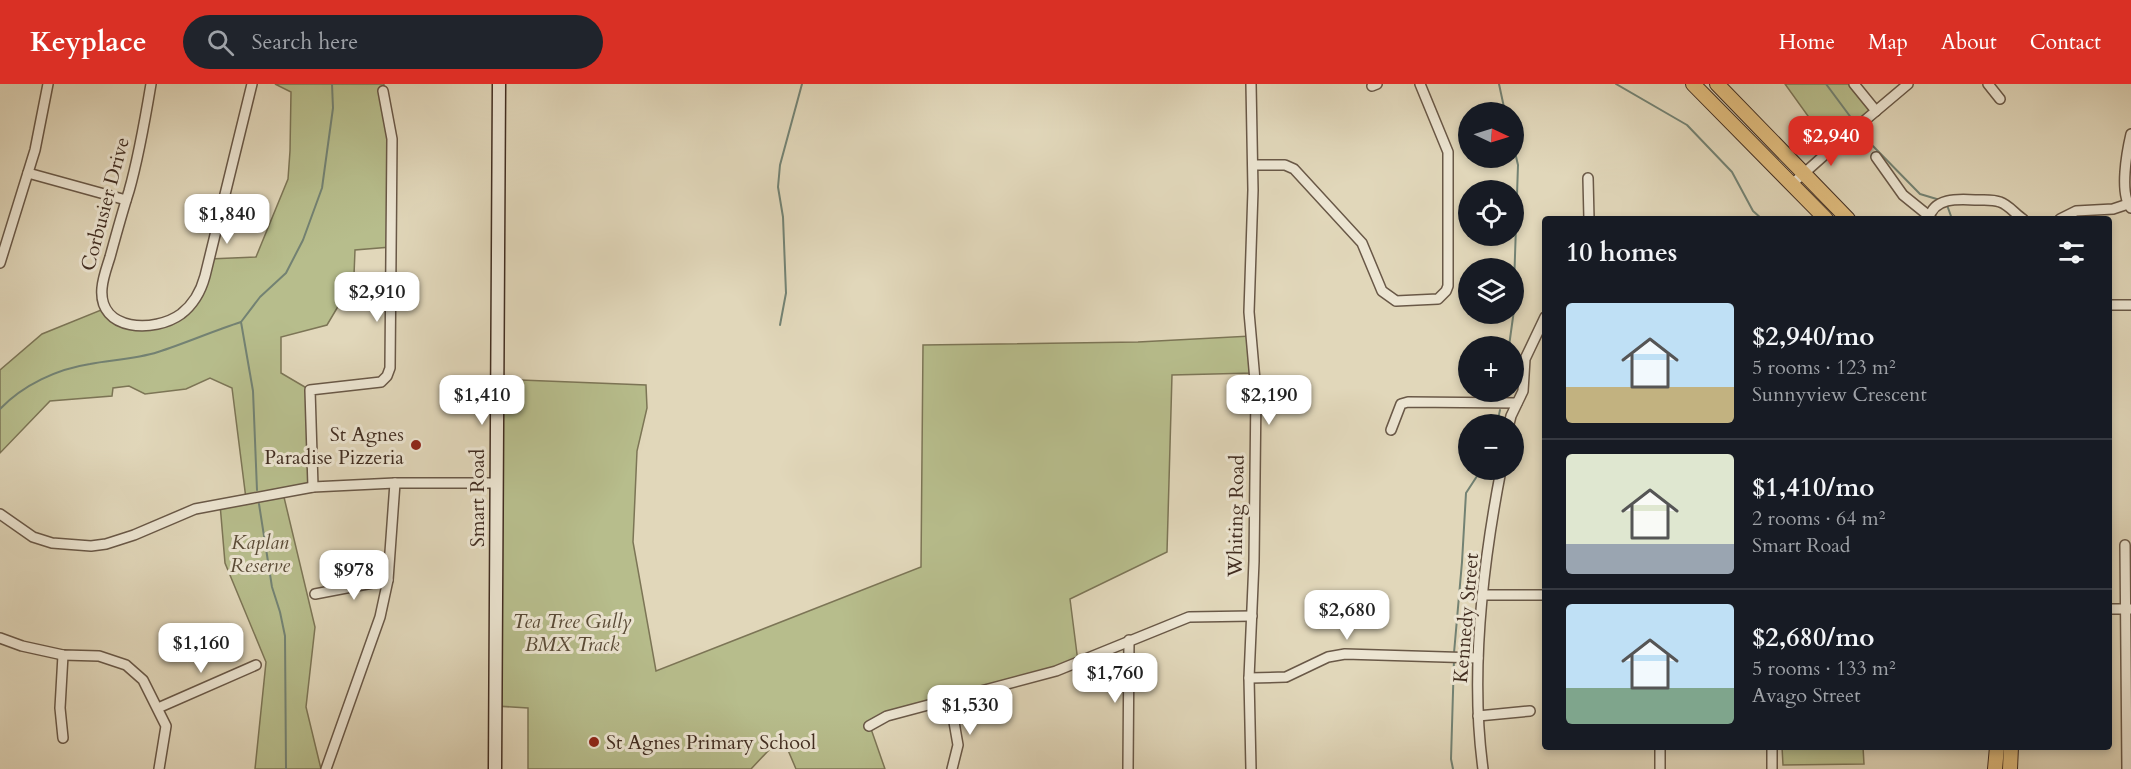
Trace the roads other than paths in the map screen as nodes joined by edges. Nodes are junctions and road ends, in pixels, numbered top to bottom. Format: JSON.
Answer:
{"nodes":[{"id":1,"x":48,"y":84,"type":"edge"},
{"id":2,"x":152,"y":84,"type":"edge"},
{"id":3,"x":252,"y":84,"type":"edge"},
{"id":4,"x":499,"y":84,"type":"edge"},
{"id":5,"x":1251,"y":84,"type":"edge"},
{"id":6,"x":1420,"y":84,"type":"edge"},
{"id":7,"x":1693,"y":84,"type":"edge"},
{"id":8,"x":1717,"y":84,"type":"edge"},
{"id":9,"x":1854,"y":84,"type":"edge"},
{"id":10,"x":1908,"y":84,"type":"edge"},
{"id":11,"x":1988,"y":84,"type":"edge"},
{"id":12,"x":383,"y":91,"type":"dead end"},
{"id":13,"x":2000,"y":99,"type":"dead end"},
{"id":14,"x":1876,"y":111,"type":"junction"},
{"id":15,"x":2131,"y":134,"type":"edge"},
{"id":16,"x":1876,"y":157,"type":"dead end"},
{"id":17,"x":1253,"y":165,"type":"junction"},
{"id":18,"x":1804,"y":172,"type":"junction"},
{"id":19,"x":28,"y":173,"type":"junction"},
{"id":20,"x":1588,"y":178,"type":"dead end"},
{"id":21,"x":1791,"y":184,"type":"junction"},
{"id":22,"x":126,"y":200,"type":"junction"},
{"id":23,"x":2129,"y":206,"type":"edge"},
{"id":24,"x":1589,"y":216,"type":"edge"},
{"id":25,"x":1824,"y":216,"type":"edge"},
{"id":26,"x":1845,"y":216,"type":"edge"},
{"id":27,"x":1927,"y":216,"type":"edge"},
{"id":28,"x":1930,"y":216,"type":"edge"},
{"id":29,"x":2019,"y":216,"type":"edge"},
{"id":30,"x":2066,"y":216,"type":"edge"},
{"id":31,"x":0,"y":263,"type":"edge"},
{"id":32,"x":2112,"y":305,"type":"edge"},
{"id":33,"x":2131,"y":305,"type":"edge"},
{"id":34,"x":1542,"y":323,"type":"edge"},
{"id":35,"x":1517,"y":403,"type":"junction"},
{"id":36,"x":1513,"y":414,"type":"edge"},
{"id":37,"x":1391,"y":430,"type":"dead end"},
{"id":38,"x":1500,"y":480,"type":"edge"},
{"id":39,"x":395,"y":483,"type":"junction"},
{"id":40,"x":497,"y":483,"type":"junction"},
{"id":41,"x":313,"y":487,"type":"junction"},
{"id":42,"x":0,"y":514,"type":"edge"},
{"id":43,"x":2125,"y":545,"type":"dead end"},
{"id":44,"x":388,"y":580,"type":"junction"},
{"id":45,"x":315,"y":594,"type":"dead end"},
{"id":46,"x":1484,"y":595,"type":"junction"},
{"id":47,"x":1542,"y":595,"type":"edge"},
{"id":48,"x":2112,"y":609,"type":"edge"},
{"id":49,"x":2128,"y":609,"type":"edge"},
{"id":50,"x":1252,"y":616,"type":"junction"},
{"id":51,"x":0,"y":638,"type":"edge"},
{"id":52,"x":1129,"y":640,"type":"junction"},
{"id":53,"x":63,"y":655,"type":"junction"},
{"id":54,"x":1478,"y":658,"type":"junction"},
{"id":55,"x":256,"y":664,"type":"dead end"},
{"id":56,"x":1249,"y":678,"type":"junction"},
{"id":57,"x":950,"y":699,"type":"junction"},
{"id":58,"x":158,"y":708,"type":"junction"},
{"id":59,"x":1530,"y":711,"type":"dead end"},
{"id":60,"x":1478,"y":716,"type":"junction"},
{"id":61,"x":870,"y":726,"type":"dead end"},
{"id":62,"x":63,"y":738,"type":"dead end"},
{"id":63,"x":1660,"y":750,"type":"edge"},
{"id":64,"x":1772,"y":750,"type":"edge"},
{"id":65,"x":1997,"y":750,"type":"edge"},
{"id":66,"x":2011,"y":750,"type":"edge"},
{"id":67,"x":159,"y":769,"type":"edge"},
{"id":68,"x":326,"y":769,"type":"edge"},
{"id":69,"x":495,"y":769,"type":"edge"},
{"id":70,"x":952,"y":769,"type":"edge"},
{"id":71,"x":1128,"y":769,"type":"edge"},
{"id":72,"x":1251,"y":769,"type":"edge"},
{"id":73,"x":1483,"y":769,"type":"edge"},
{"id":74,"x":1660,"y":769,"type":"edge"},
{"id":75,"x":1772,"y":769,"type":"edge"},
{"id":76,"x":1995,"y":769,"type":"edge"},
{"id":77,"x":2010,"y":769,"type":"edge"},
{"id":78,"x":2127,"y":769,"type":"edge"}],
"edges":[{"from":1,"to":19,"type":"street"},
{"from":2,"to":22,"type":"street","name":"Corbusier Drive"},
{"from":3,"to":22,"type":"street","name":"Corbusier Drive"},
{"from":4,"to":40,"type":"main road","name":"Smart Road"},
{"from":5,"to":17,"type":"street","name":"Whiting Road"},
{"from":6,"to":17,"type":"street"},
{"from":7,"to":21,"type":"main road"},
{"from":8,"to":18,"type":"main road"},
{"from":9,"to":14,"type":"street"},
{"from":10,"to":14,"type":"street"},
{"from":11,"to":13,"type":"street"},
{"from":12,"to":41,"type":"street"},
{"from":14,"to":18,"type":"street"},
{"from":15,"to":23,"type":"street"},
{"from":16,"to":27,"type":"street"},
{"from":17,"to":50,"type":"street","name":"Whiting Road"},
{"from":18,"to":21,"type":"street"},
{"from":18,"to":26,"type":"main road"},
{"from":19,"to":22,"type":"street"},
{"from":19,"to":31,"type":"street"},
{"from":20,"to":24,"type":"street"},
{"from":21,"to":25,"type":"main road"},
{"from":23,"to":30,"type":"street"},
{"from":28,"to":29,"type":"street"},
{"from":32,"to":33,"type":"street"},
{"from":34,"to":35,"type":"street"},
{"from":35,"to":36,"type":"street"},
{"from":35,"to":37,"type":"street"},
{"from":38,"to":46,"type":"street","name":"Kennedy Street"},
{"from":39,"to":40,"type":"street"},
{"from":39,"to":41,"type":"street"},
{"from":39,"to":44,"type":"street"},
{"from":40,"to":69,"type":"main road","name":"Smart Road"},
{"from":41,"to":42,"type":"street"},
{"from":43,"to":49,"type":"street"},
{"from":44,"to":45,"type":"street"},
{"from":44,"to":68,"type":"street"},
{"from":46,"to":47,"type":"street"},
{"from":46,"to":54,"type":"street","name":"Kennedy Street"},
{"from":48,"to":49,"type":"street"},
{"from":49,"to":78,"type":"street"},
{"from":50,"to":52,"type":"street"},
{"from":50,"to":56,"type":"street","name":"Whiting Road"},
{"from":51,"to":53,"type":"street"},
{"from":52,"to":57,"type":"street"},
{"from":52,"to":71,"type":"street"},
{"from":53,"to":58,"type":"street"},
{"from":53,"to":62,"type":"street"},
{"from":54,"to":56,"type":"street"},
{"from":54,"to":60,"type":"street","name":"Kennedy Street"},
{"from":55,"to":58,"type":"street"},
{"from":56,"to":72,"type":"street","name":"Whiting Road"},
{"from":57,"to":61,"type":"street"},
{"from":57,"to":70,"type":"street"},
{"from":58,"to":67,"type":"street"},
{"from":59,"to":60,"type":"street"},
{"from":60,"to":73,"type":"street","name":"Kennedy Street"},
{"from":63,"to":74,"type":"street"},
{"from":64,"to":75,"type":"street"},
{"from":65,"to":76,"type":"main road"},
{"from":66,"to":77,"type":"main road"}]}
